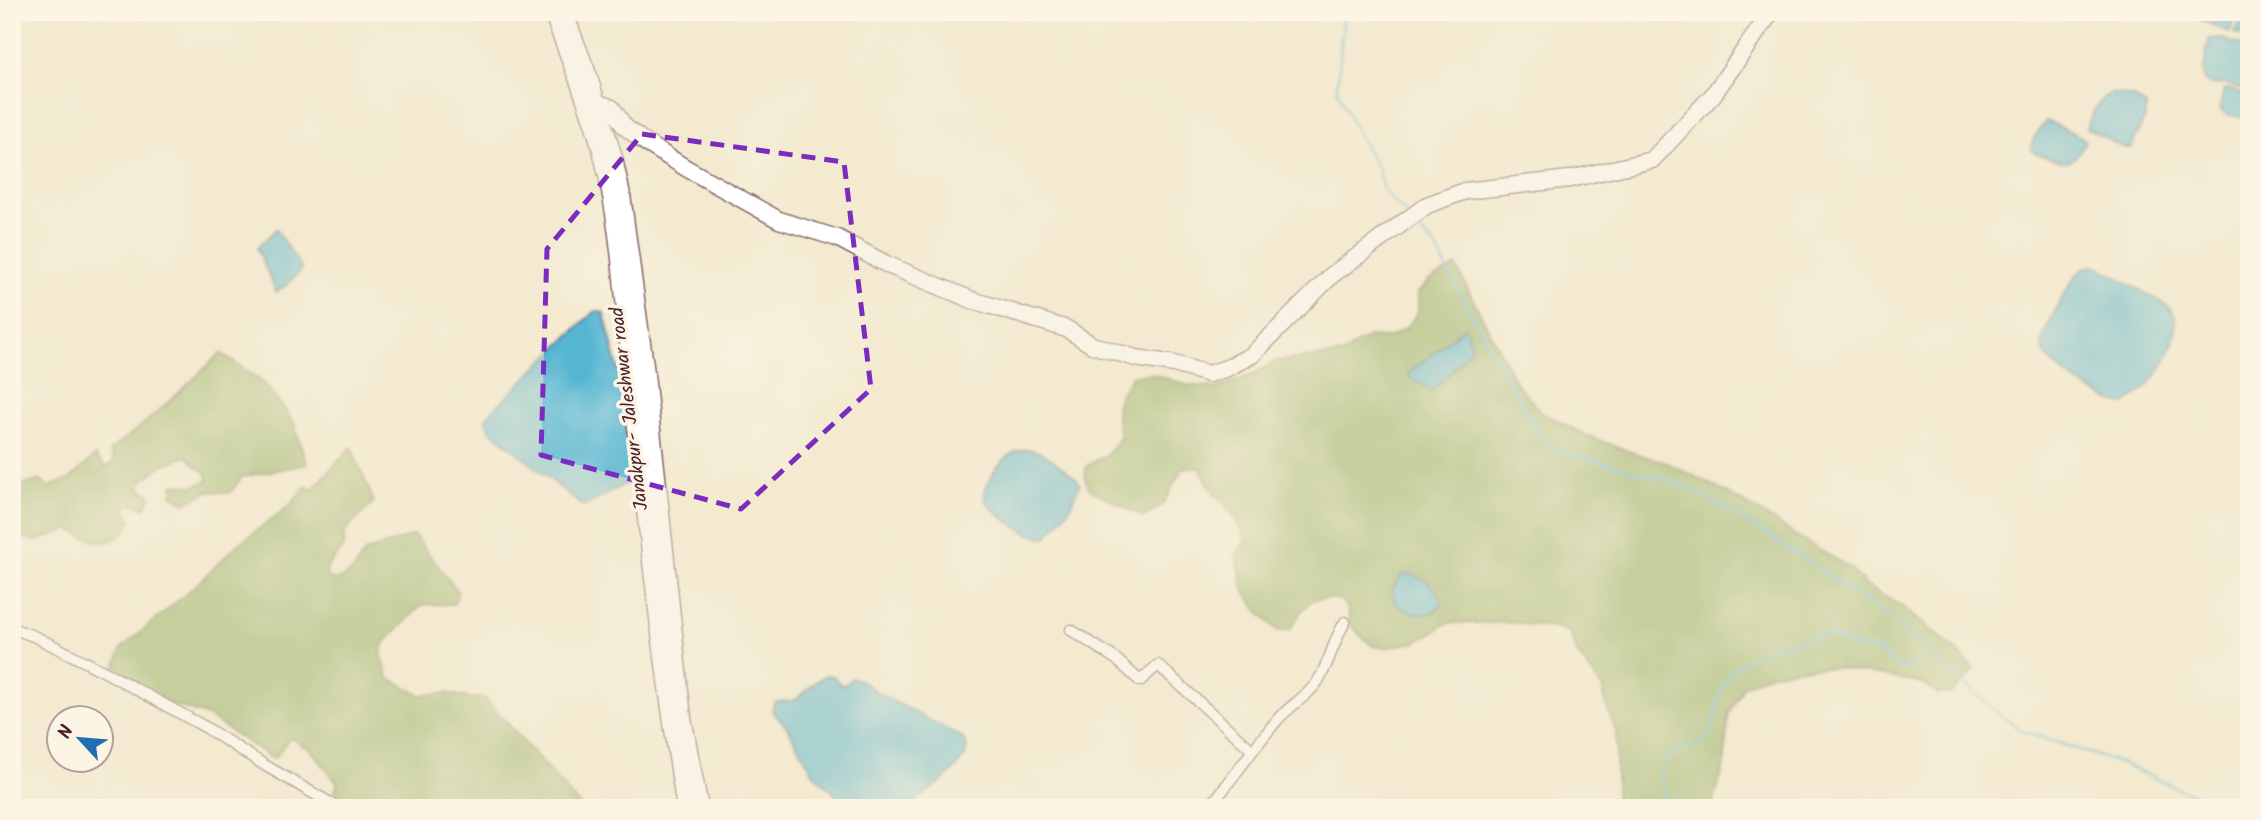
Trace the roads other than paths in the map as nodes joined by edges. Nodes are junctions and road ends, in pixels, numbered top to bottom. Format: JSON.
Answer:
{"nodes":[{"id":1,"x":552,"y":12,"type":"edge"},
{"id":2,"x":564,"y":12,"type":"edge"},
{"id":3,"x":1771,"y":12,"type":"edge"},
{"id":4,"x":591,"y":103,"type":"junction"},
{"id":5,"x":1345,"y":622,"type":"dead end"},
{"id":6,"x":12,"y":628,"type":"edge"},
{"id":7,"x":1071,"y":630,"type":"dead end"},
{"id":8,"x":1252,"y":750,"type":"junction"},
{"id":9,"x":339,"y":808,"type":"edge"},
{"id":10,"x":685,"y":808,"type":"edge"},
{"id":11,"x":700,"y":808,"type":"edge"},
{"id":12,"x":1209,"y":808,"type":"edge"}],
"edges":[{"from":1,"to":4,"type":"main road","name":"Janakpur- Jaleshwar road"},
{"from":2,"to":4,"type":"main road","name":"Janakpur- Jaleshwar road"},
{"from":3,"to":4,"type":"main road"},
{"from":4,"to":10,"type":"main road","name":"Janakpur- Jaleshwar road"},
{"from":4,"to":11,"type":"main road","name":"Janakpur- Jaleshwar road"},
{"from":5,"to":8,"type":"street"},
{"from":6,"to":9,"type":"street"},
{"from":7,"to":8,"type":"street"},
{"from":8,"to":12,"type":"street"}]}
